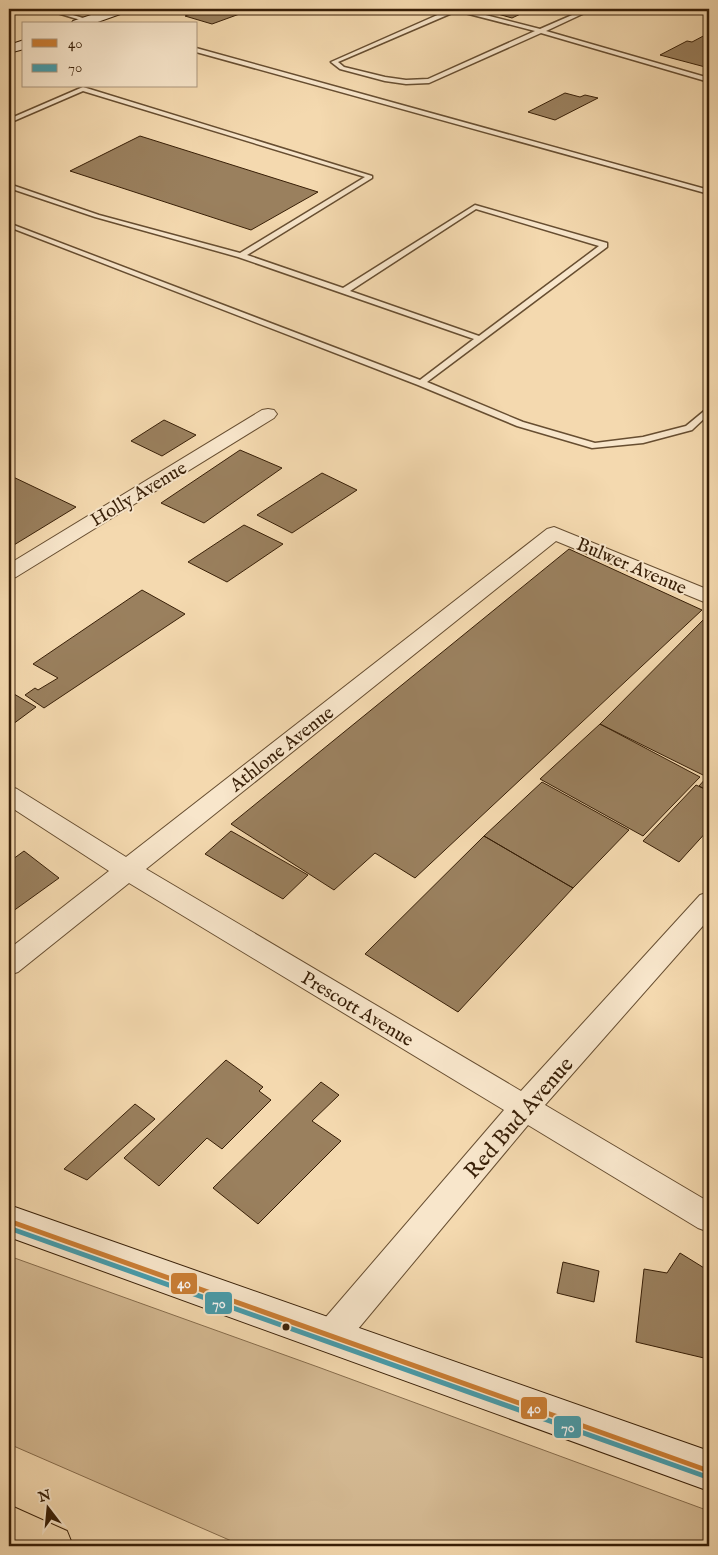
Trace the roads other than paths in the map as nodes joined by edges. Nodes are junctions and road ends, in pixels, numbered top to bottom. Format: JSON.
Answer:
{"nodes":[{"id":1,"x":47,"y":9,"type":"edge"},
{"id":2,"x":121,"y":9,"type":"edge"},
{"id":3,"x":590,"y":9,"type":"edge"},
{"id":4,"x":86,"y":22,"type":"edge"},
{"id":5,"x":91,"y":22,"type":"edge"},
{"id":6,"x":542,"y":30,"type":"junction"},
{"id":7,"x":22,"y":45,"type":"edge"},
{"id":8,"x":9,"y":49,"type":"edge"},
{"id":9,"x":198,"y":51,"type":"edge"},
{"id":10,"x":709,"y":80,"type":"edge"},
{"id":11,"x":9,"y":120,"type":"edge"},
{"id":12,"x":9,"y":186,"type":"edge"},
{"id":13,"x":709,"y":192,"type":"edge"},
{"id":14,"x":9,"y":225,"type":"edge"},
{"id":15,"x":241,"y":255,"type":"junction"},
{"id":16,"x":344,"y":291,"type":"junction"},
{"id":17,"x":481,"y":339,"type":"junction"},
{"id":18,"x":421,"y":383,"type":"junction"},
{"id":19,"x":709,"y":410,"type":"edge"},
{"id":20,"x":268,"y":414,"type":"dead end"},
{"id":21,"x":554,"y":533,"type":"joint"},
{"id":22,"x":9,"y":573,"type":"edge"},
{"id":23,"x":709,"y":598,"type":"edge"},
{"id":24,"x":9,"y":795,"type":"edge"},
{"id":25,"x":127,"y":870,"type":"junction"},
{"id":26,"x":709,"y":902,"type":"edge"},
{"id":27,"x":9,"y":964,"type":"edge"},
{"id":28,"x":525,"y":1107,"type":"junction"},
{"id":29,"x":709,"y":1218,"type":"edge"},
{"id":30,"x":9,"y":1221,"type":"edge"},
{"id":31,"x":331,"y":1336,"type":"junction"},
{"id":32,"x":709,"y":1471,"type":"edge"},
{"id":33,"x":9,"y":1526,"type":"edge"},
{"id":34,"x":52,"y":1546,"type":"edge"}],
"edges":[{"from":1,"to":4,"type":"lane"},
{"from":2,"to":5,"type":"main road"},
{"from":3,"to":6,"type":"lane"},
{"from":6,"to":6,"type":"lane"},
{"from":6,"to":10,"type":"lane"},
{"from":7,"to":8,"type":"main road"},
{"from":9,"to":13,"type":"lane"},
{"from":11,"to":15,"type":"lane"},
{"from":12,"to":15,"type":"lane"},
{"from":14,"to":18,"type":"lane"},
{"from":15,"to":16,"type":"lane"},
{"from":16,"to":17,"type":"lane"},
{"from":16,"to":17,"type":"lane"},
{"from":17,"to":18,"type":"lane"},
{"from":18,"to":19,"type":"lane"},
{"from":20,"to":22,"type":"street","name":"Holly Avenue"},
{"from":21,"to":23,"type":"street","name":"Bulwer Avenue"},
{"from":21,"to":25,"type":"street","name":"Athlone Avenue"},
{"from":24,"to":25,"type":"street","name":"Prescott Avenue"},
{"from":25,"to":27,"type":"street","name":"Athlone Avenue"},
{"from":25,"to":28,"type":"street","name":"Prescott Avenue"},
{"from":26,"to":28,"type":"street","name":"Red Bud Avenue"},
{"from":28,"to":29,"type":"street","name":"Prescott Avenue"},
{"from":28,"to":31,"type":"street","name":"Red Bud Avenue"},
{"from":30,"to":31,"type":"main road"},
{"from":31,"to":32,"type":"main road"},
{"from":33,"to":34,"type":"highway"}]}
